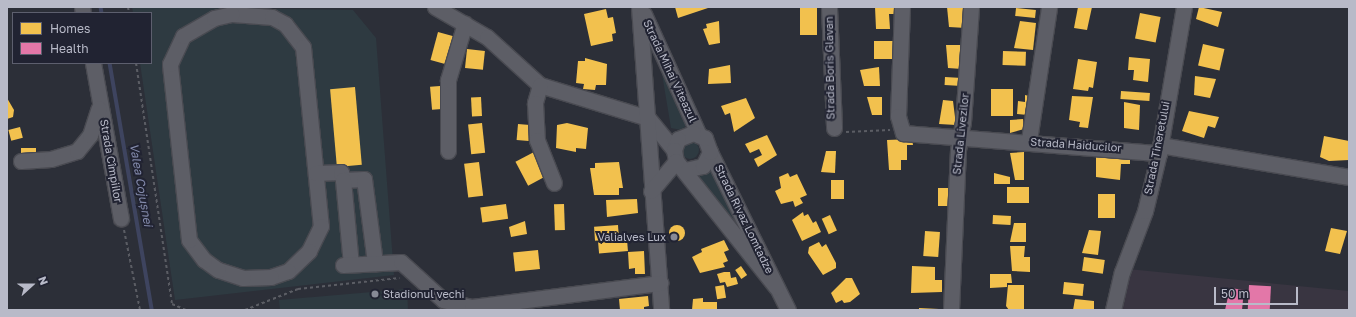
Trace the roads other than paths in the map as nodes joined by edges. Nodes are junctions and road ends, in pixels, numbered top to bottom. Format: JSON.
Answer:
{"nodes":[{"id":1,"x":435,"y":7,"type":"edge"},
{"id":2,"x":640,"y":7,"type":"edge"},
{"id":3,"x":829,"y":7,"type":"edge"},
{"id":4,"x":902,"y":7,"type":"edge"},
{"id":5,"x":971,"y":7,"type":"edge"},
{"id":6,"x":1049,"y":7,"type":"edge"},
{"id":7,"x":1184,"y":7,"type":"edge"},
{"id":8,"x":465,"y":23,"type":"junction"},
{"id":9,"x":93,"y":64,"type":"edge"},
{"id":10,"x":540,"y":85,"type":"junction"},
{"id":11,"x":100,"y":103,"type":"junction"},
{"id":12,"x":648,"y":118,"type":"junction"},
{"id":13,"x":834,"y":128,"type":"road end"},
{"id":14,"x":699,"y":135,"type":"junction"},
{"id":15,"x":962,"y":139,"type":"junction"},
{"id":16,"x":1029,"y":140,"type":"junction"},
{"id":17,"x":1160,"y":149,"type":"junction"},
{"id":18,"x":448,"y":151,"type":"dead end"},
{"id":19,"x":710,"y":152,"type":"junction"},
{"id":20,"x":679,"y":160,"type":"junction"},
{"id":21,"x":21,"y":161,"type":"dead end"},
{"id":22,"x":316,"y":173,"type":"junction"},
{"id":23,"x":1349,"y":177,"type":"edge"},
{"id":24,"x":343,"y":180,"type":"junction"},
{"id":25,"x":554,"y":184,"type":"dead end"},
{"id":26,"x":651,"y":191,"type":"junction"},
{"id":27,"x":121,"y":219,"type":"road end"},
{"id":28,"x":375,"y":263,"type":"junction"},
{"id":29,"x":660,"y":284,"type":"junction"},
{"id":30,"x":776,"y":287,"type":"junction"},
{"id":31,"x":661,"y":310,"type":"edge"},
{"id":32,"x":788,"y":310,"type":"edge"},
{"id":33,"x":952,"y":310,"type":"edge"},
{"id":34,"x":1113,"y":310,"type":"edge"}],
"edges":[{"from":1,"to":8,"type":"street"},
{"from":2,"to":12,"type":"street","name":"Strada Mihai Viteazul"},
{"from":2,"to":14,"type":"street","name":"Strada Mihai Viteazul"},
{"from":3,"to":13,"type":"street","name":"Strada Boris Glavan"},
{"from":4,"to":15,"type":"street","name":"Strada Haiducilor"},
{"from":5,"to":15,"type":"street","name":"Strada Livezilor"},
{"from":6,"to":16,"type":"street"},
{"from":7,"to":17,"type":"street","name":"Strada Tineretului"},
{"from":8,"to":10,"type":"street"},
{"from":8,"to":18,"type":"street"},
{"from":9,"to":11,"type":"street","name":"Strada Cîmpiilor"},
{"from":10,"to":12,"type":"street"},
{"from":10,"to":25,"type":"street"},
{"from":11,"to":21,"type":"street","name":"Strada Cîmpiilor"},
{"from":11,"to":27,"type":"street","name":"Strada Cîmpiilor"},
{"from":12,"to":20,"type":"street"},
{"from":12,"to":26,"type":"street","name":"Strada Mihai Viteazul"},
{"from":14,"to":19,"type":"street"},
{"from":14,"to":20,"type":"street"},
{"from":15,"to":16,"type":"street","name":"Strada Haiducilor"},
{"from":15,"to":33,"type":"street","name":"Strada Livezilor"},
{"from":16,"to":17,"type":"street","name":"Strada Haiducilor"},
{"from":17,"to":23,"type":"street","name":"Strada Haiducilor"},
{"from":17,"to":34,"type":"street","name":"Strada Tineretului"},
{"from":19,"to":20,"type":"street"},
{"from":19,"to":30,"type":"street","name":"Strada Rivaz Lomtadze"},
{"from":20,"to":26,"type":"street"},
{"from":20,"to":30,"type":"street","name":"Strada Rivaz Lomtadze"},
{"from":22,"to":22,"type":"street"},
{"from":22,"to":24,"type":"street"},
{"from":24,"to":28,"type":"street"},
{"from":24,"to":28,"type":"street"},
{"from":26,"to":29,"type":"street","name":"Strada Mihai Viteazul"},
{"from":28,"to":29,"type":"street"},
{"from":29,"to":31,"type":"street","name":"Strada Mihai Viteazul"},
{"from":30,"to":32,"type":"street","name":"Strada Rivaz Lomtadze"}]}
